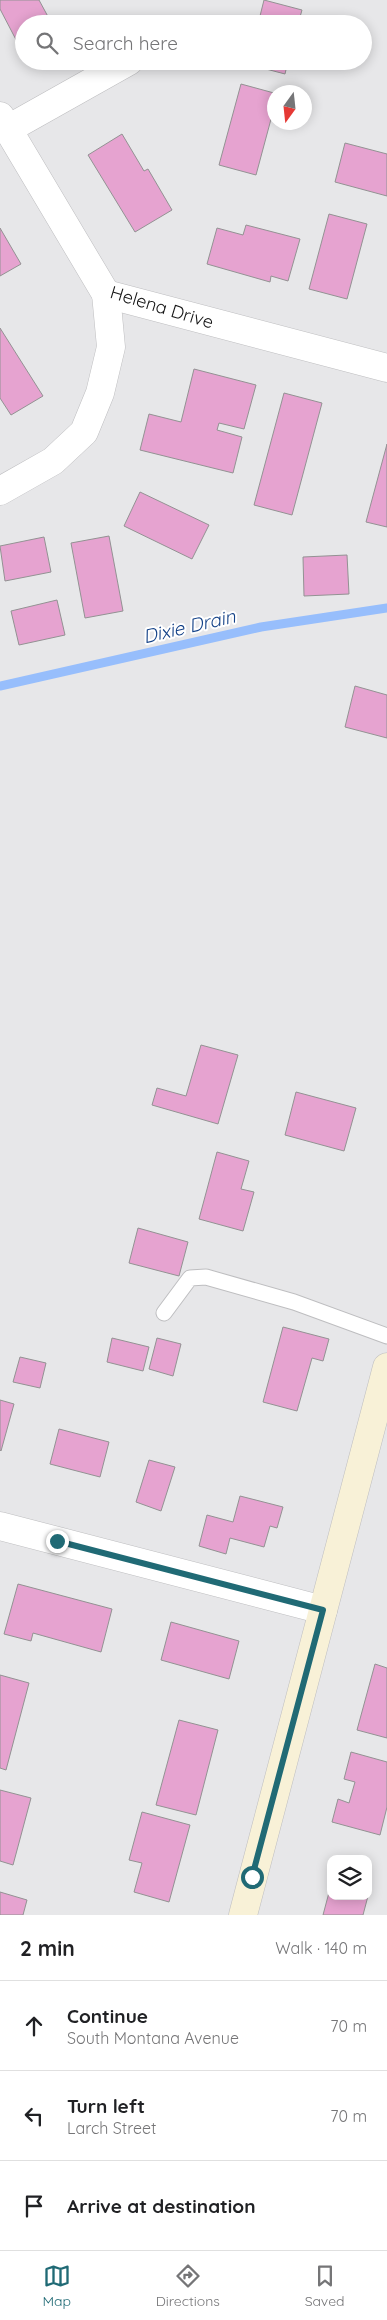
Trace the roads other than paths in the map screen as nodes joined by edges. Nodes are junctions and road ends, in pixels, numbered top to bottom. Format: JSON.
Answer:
{"nodes":[{"id":1,"x":111,"y":70,"type":"edge"},
{"id":2,"x":4,"y":122,"type":"edge"},
{"id":3,"x":106,"y":294,"type":"junction"},
{"id":4,"x":387,"y":368,"type":"edge"},
{"id":5,"x":0,"y":491,"type":"edge"},
{"id":6,"x":164,"y":1313,"type":"dead end"},
{"id":7,"x":387,"y":1336,"type":"edge"},
{"id":8,"x":387,"y":1367,"type":"edge"},
{"id":9,"x":0,"y":1526,"type":"edge"},
{"id":10,"x":323,"y":1610,"type":"junction"},
{"id":11,"x":242,"y":1915,"type":"edge"}],
"edges":[{"from":1,"to":2,"type":"street"},
{"from":2,"to":3,"type":"street","name":"Helena Drive"},
{"from":3,"to":4,"type":"street","name":"Helena Drive"},
{"from":3,"to":5,"type":"street"},
{"from":6,"to":7,"type":"lane"},
{"from":8,"to":10,"type":"street"},
{"from":9,"to":10,"type":"street"},
{"from":10,"to":11,"type":"street"}]}
